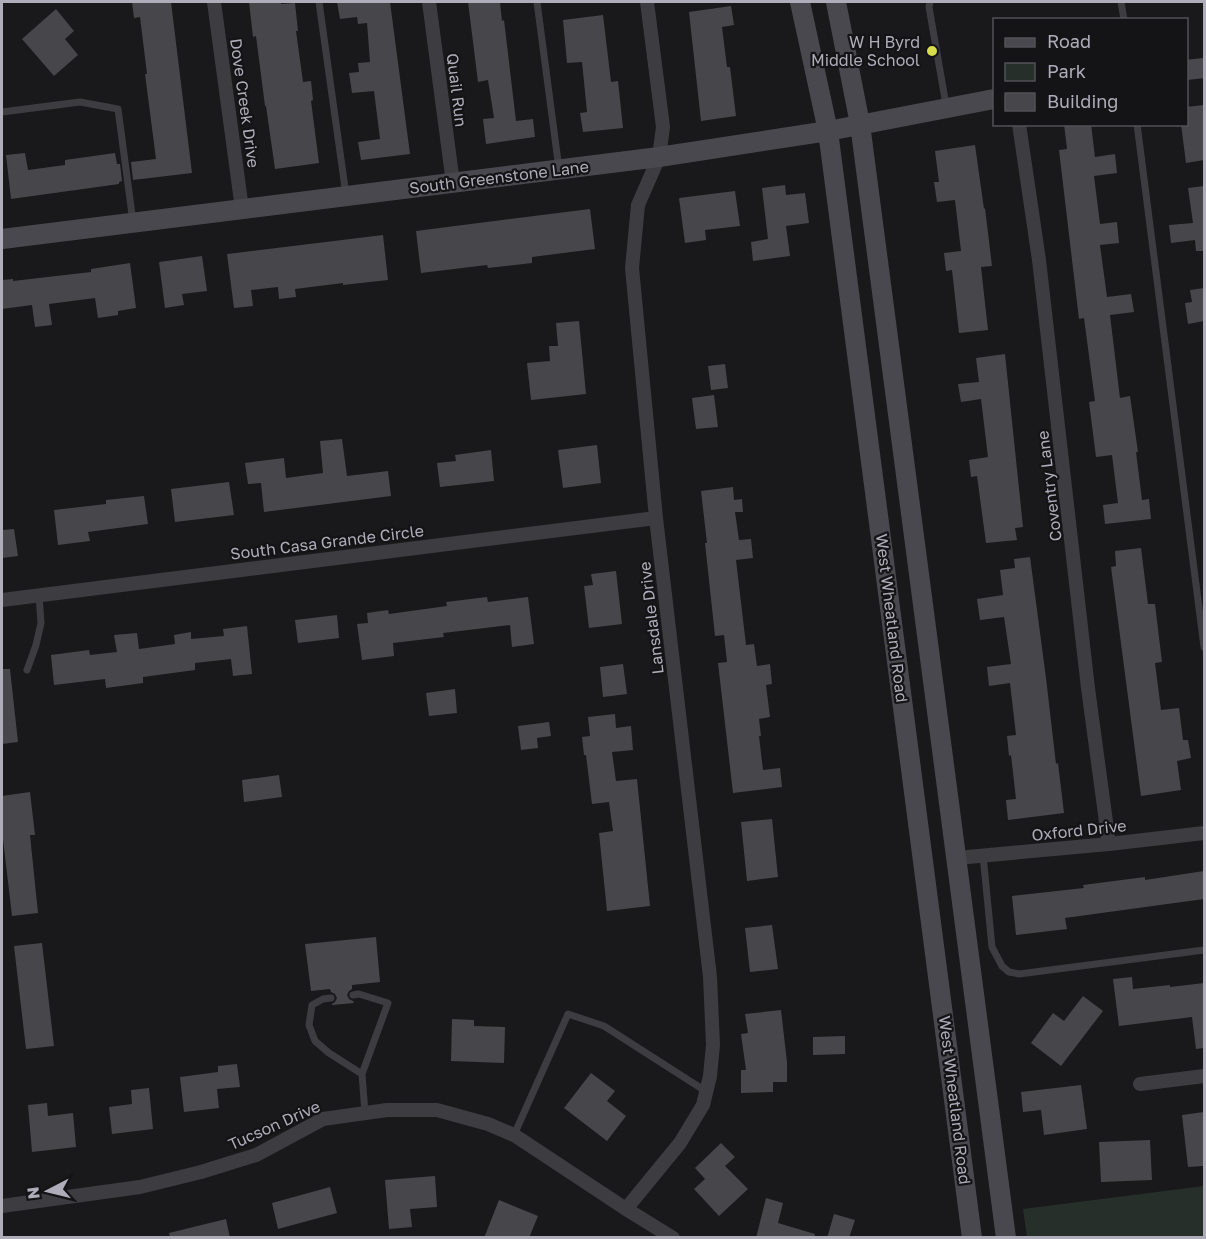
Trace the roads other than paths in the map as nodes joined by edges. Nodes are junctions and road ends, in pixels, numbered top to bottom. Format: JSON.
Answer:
{"nodes":[{"id":1,"x":214,"y":2,"type":"edge"},
{"id":2,"x":320,"y":2,"type":"edge"},
{"id":3,"x":429,"y":2,"type":"edge"},
{"id":4,"x":537,"y":2,"type":"edge"},
{"id":5,"x":647,"y":2,"type":"edge"},
{"id":6,"x":800,"y":2,"type":"edge"},
{"id":7,"x":836,"y":2,"type":"edge"},
{"id":8,"x":930,"y":2,"type":"edge"},
{"id":9,"x":1121,"y":2,"type":"edge"},
{"id":10,"x":1124,"y":18,"type":"edge"},
{"id":11,"x":1204,"y":68,"type":"edge"},
{"id":12,"x":1188,"y":70,"type":"edge"},
{"id":13,"x":993,"y":99,"type":"edge"},
{"id":14,"x":946,"y":108,"type":"junction"},
{"id":15,"x":2,"y":112,"type":"edge"},
{"id":16,"x":860,"y":124,"type":"junction"},
{"id":17,"x":1019,"y":126,"type":"edge"},
{"id":18,"x":1137,"y":126,"type":"edge"},
{"id":19,"x":828,"y":131,"type":"junction"},
{"id":20,"x":659,"y":157,"type":"junction"},
{"id":21,"x":559,"y":169,"type":"junction"},
{"id":22,"x":453,"y":183,"type":"junction"},
{"id":23,"x":346,"y":197,"type":"junction"},
{"id":24,"x":242,"y":209,"type":"junction"},
{"id":25,"x":133,"y":224,"type":"junction"},
{"id":26,"x":2,"y":239,"type":"edge"},
{"id":27,"x":656,"y":518,"type":"junction"},
{"id":28,"x":39,"y":595,"type":"junction"},
{"id":29,"x":2,"y":600,"type":"edge"},
{"id":30,"x":1204,"y":647,"type":"edge"},
{"id":31,"x":27,"y":670,"type":"dead end"},
{"id":32,"x":1204,"y":833,"type":"edge"},
{"id":33,"x":1109,"y":844,"type":"junction"},
{"id":34,"x":983,"y":855,"type":"junction"},
{"id":35,"x":957,"y":858,"type":"junction"},
{"id":36,"x":1204,"y":950,"type":"edge"},
{"id":37,"x":353,"y":995,"type":"dead end"},
{"id":38,"x":331,"y":998,"type":"dead end"},
{"id":39,"x":362,"y":1074,"type":"junction"},
{"id":40,"x":1204,"y":1076,"type":"edge"},
{"id":41,"x":1140,"y":1084,"type":"dead end"},
{"id":42,"x":706,"y":1092,"type":"junction"},
{"id":43,"x":365,"y":1113,"type":"junction"},
{"id":44,"x":514,"y":1135,"type":"junction"},
{"id":45,"x":2,"y":1206,"type":"edge"},
{"id":46,"x":626,"y":1209,"type":"junction"},
{"id":47,"x":673,"y":1238,"type":"edge"},
{"id":48,"x":972,"y":1238,"type":"edge"},
{"id":49,"x":1006,"y":1238,"type":"edge"}],
"edges":[{"from":1,"to":24,"type":"street","name":"Dove Creek Drive"},
{"from":2,"to":23,"type":"lane"},
{"from":3,"to":22,"type":"street","name":"Quail Run"},
{"from":4,"to":21,"type":"lane"},
{"from":5,"to":20,"type":"street","name":"Lansdale Drive"},
{"from":6,"to":19,"type":"main road","name":"West Wheatland Road"},
{"from":7,"to":16,"type":"main road","name":"West Wheatland Road"},
{"from":8,"to":14,"type":"lane"},
{"from":9,"to":10,"type":"lane"},
{"from":11,"to":12,"type":"main road"},
{"from":13,"to":14,"type":"main road","name":"South Greenstone Lane"},
{"from":14,"to":16,"type":"main road","name":"South Greenstone Lane"},
{"from":15,"to":25,"type":"lane"},
{"from":16,"to":19,"type":"main road","name":"South Greenstone Lane"},
{"from":16,"to":35,"type":"main road","name":"West Wheatland Road"},
{"from":17,"to":33,"type":"street","name":"Coventry Lane"},
{"from":18,"to":30,"type":"lane"},
{"from":19,"to":20,"type":"main road","name":"South Greenstone Lane"},
{"from":19,"to":48,"type":"main road","name":"West Wheatland Road"},
{"from":20,"to":21,"type":"main road","name":"South Greenstone Lane"},
{"from":20,"to":27,"type":"street","name":"Lansdale Drive"},
{"from":21,"to":22,"type":"main road","name":"South Greenstone Lane"},
{"from":22,"to":23,"type":"main road","name":"South Greenstone Lane"},
{"from":23,"to":24,"type":"main road","name":"South Greenstone Lane"},
{"from":24,"to":25,"type":"main road","name":"South Greenstone Lane"},
{"from":25,"to":26,"type":"main road","name":"South Greenstone Lane"},
{"from":27,"to":28,"type":"street","name":"South Casa Grande Circle"},
{"from":27,"to":42,"type":"street","name":"Lansdale Drive"},
{"from":28,"to":29,"type":"street","name":"South Casa Grande Circle"},
{"from":28,"to":31,"type":"lane"},
{"from":32,"to":33,"type":"street","name":"Oxford Drive"},
{"from":33,"to":34,"type":"street","name":"Oxford Drive"},
{"from":34,"to":35,"type":"street","name":"Oxford Drive"},
{"from":34,"to":36,"type":"lane"},
{"from":35,"to":49,"type":"main road","name":"West Wheatland Road"},
{"from":37,"to":39,"type":"lane"},
{"from":38,"to":39,"type":"lane"},
{"from":39,"to":43,"type":"lane"},
{"from":40,"to":41,"type":"street"},
{"from":42,"to":44,"type":"lane"},
{"from":42,"to":46,"type":"street","name":"Lansdale Drive"},
{"from":43,"to":44,"type":"street","name":"Tucson Drive"},
{"from":43,"to":45,"type":"street","name":"Tucson Drive"},
{"from":44,"to":46,"type":"street","name":"Tucson Drive"},
{"from":46,"to":47,"type":"street","name":"Tucson Drive"}]}
